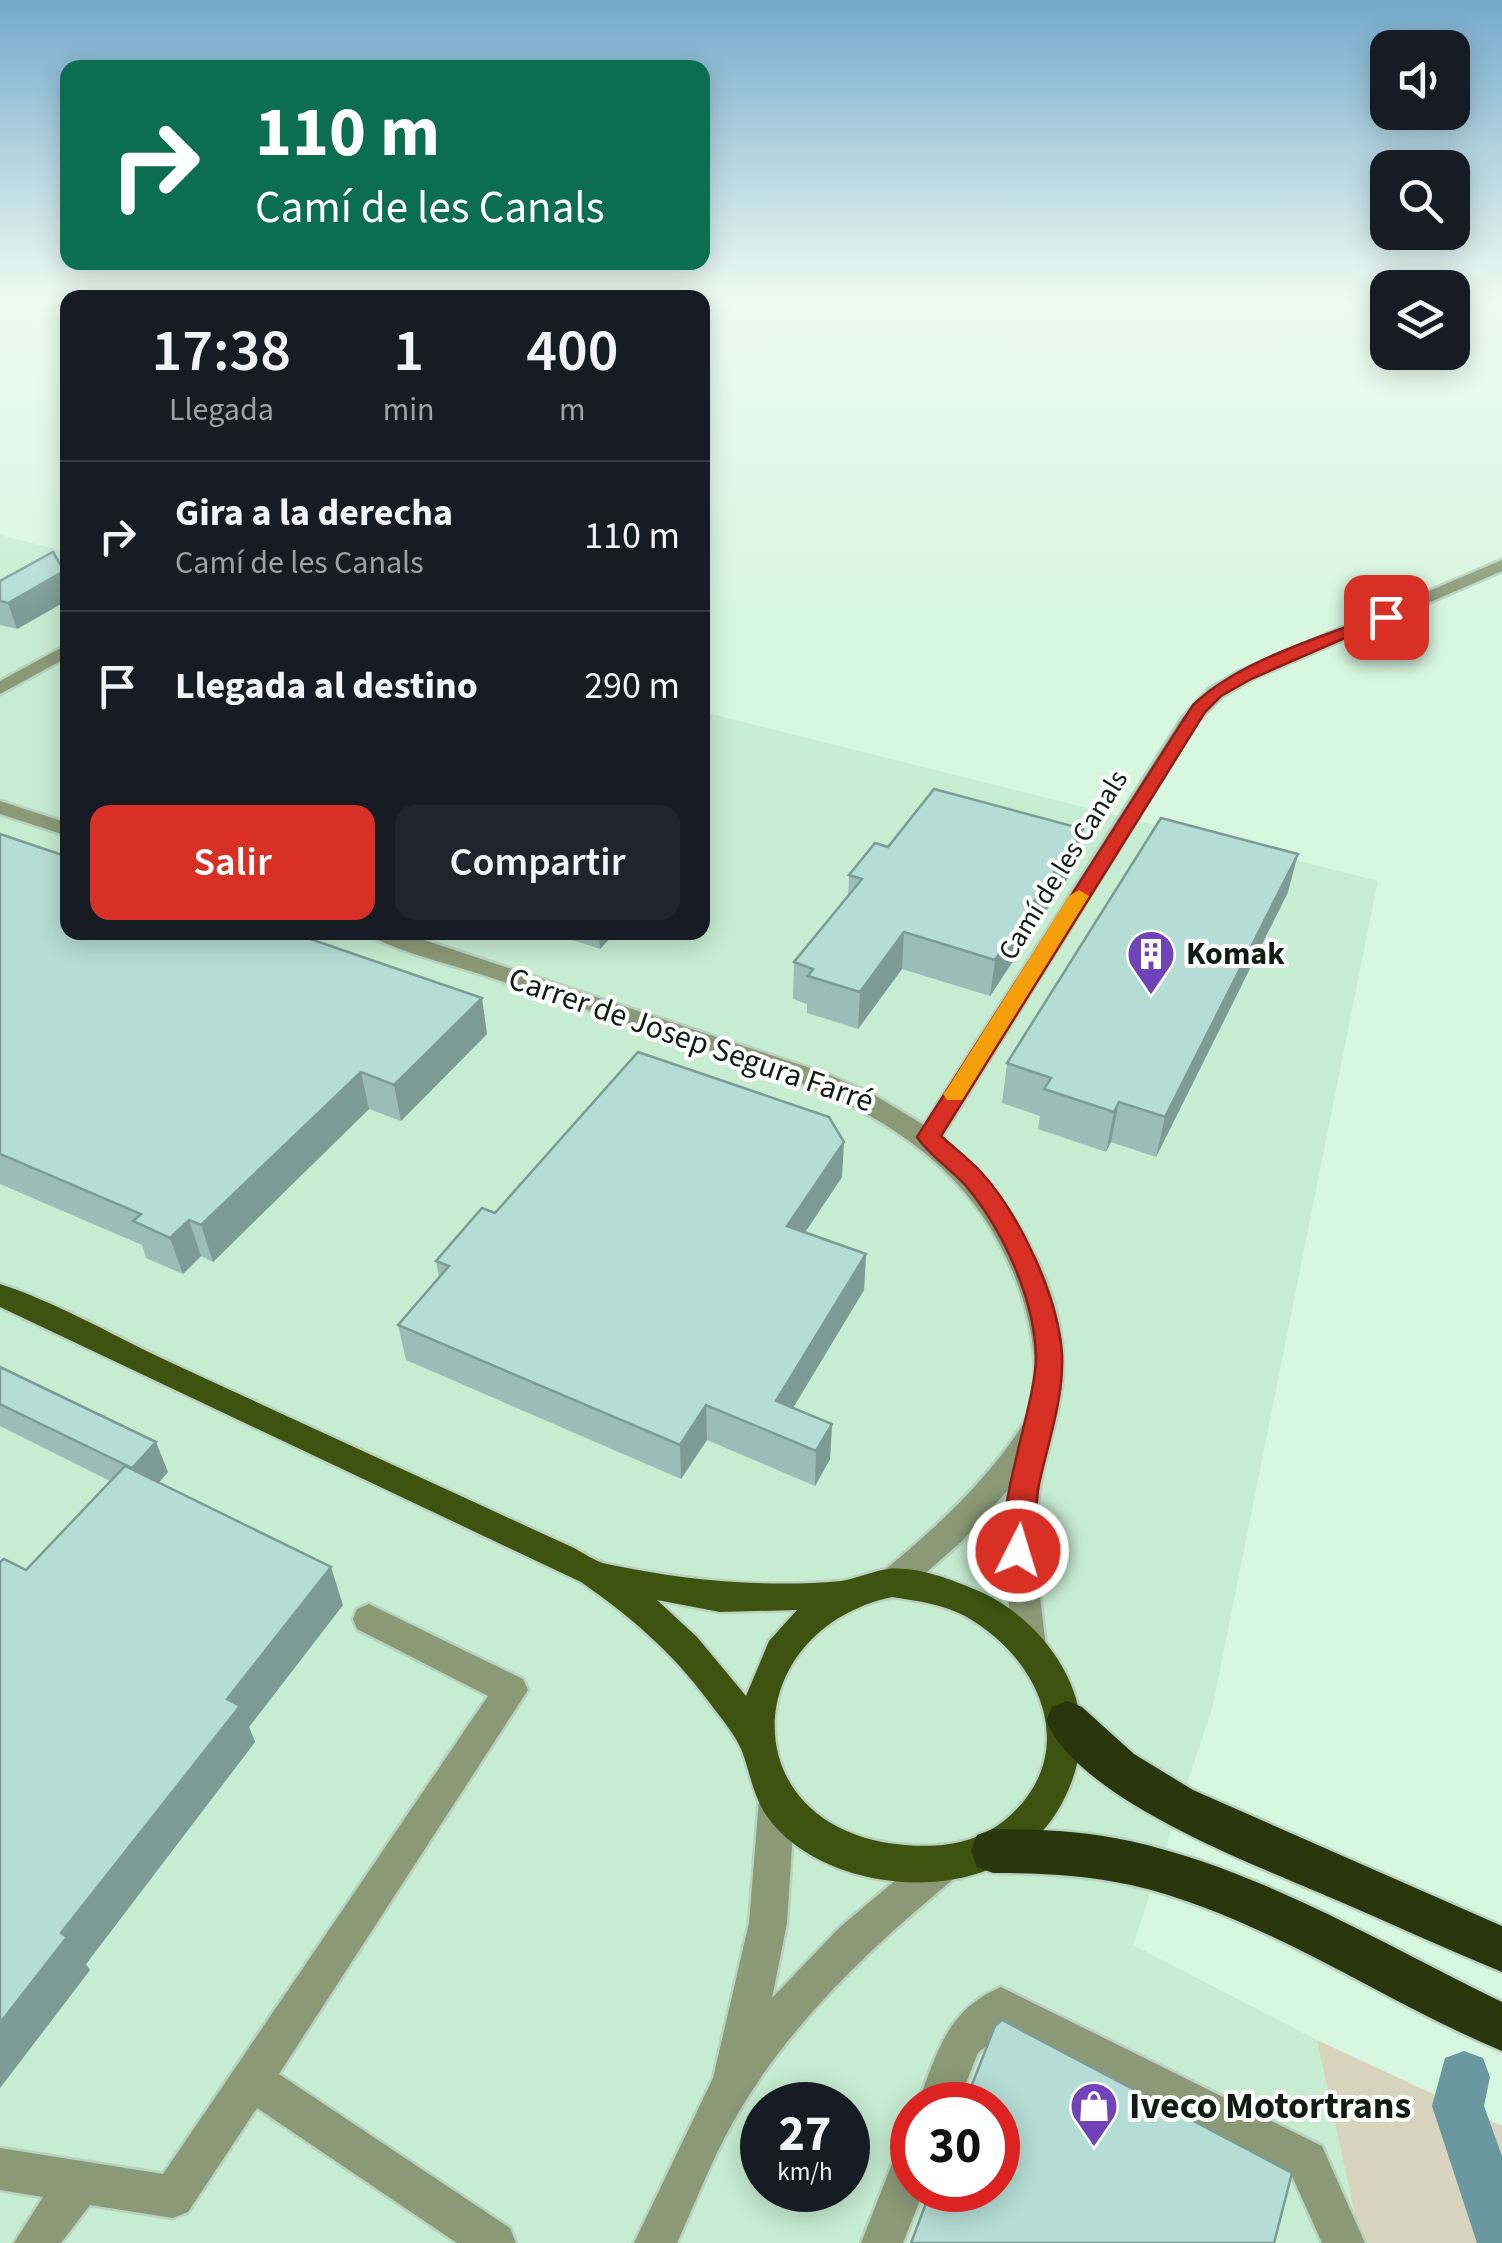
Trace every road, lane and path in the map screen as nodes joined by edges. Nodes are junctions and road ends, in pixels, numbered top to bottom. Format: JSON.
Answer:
{"nodes":[{"id":1,"x":1502,"y":565,"type":"edge"},
{"id":2,"x":60,"y":654,"type":"edge"},
{"id":3,"x":0,"y":688,"type":"edge"},
{"id":4,"x":0,"y":808,"type":"edge"},
{"id":5,"x":60,"y":827,"type":"edge"},
{"id":6,"x":402,"y":940,"type":"edge"},
{"id":7,"x":929,"y":1137,"type":"junction"},
{"id":8,"x":0,"y":1295,"type":"edge"},
{"id":9,"x":1043,"y":1412,"type":"junction"},
{"id":10,"x":592,"y":1572,"type":"junction"},
{"id":11,"x":892,"y":1583,"type":"junction"},
{"id":12,"x":840,"y":1595,"type":"junction"},
{"id":13,"x":369,"y":1619,"type":"dead end"},
{"id":14,"x":1029,"y":1646,"type":"junction"},
{"id":15,"x":1067,"y":1720,"type":"junction"},
{"id":16,"x":758,"y":1743,"type":"junction"},
{"id":17,"x":777,"y":1800,"type":"junction"},
{"id":18,"x":993,"y":1851,"type":"junction"},
{"id":19,"x":943,"y":1864,"type":"junction"},
{"id":20,"x":1502,"y":1949,"type":"edge"},
{"id":21,"x":1502,"y":2026,"type":"edge"},
{"id":22,"x":252,"y":2080,"type":"junction"},
{"id":23,"x":945,"y":2082,"type":"edge"},
{"id":24,"x":727,"y":2093,"type":"junction"},
{"id":25,"x":0,"y":2169,"type":"edge"},
{"id":26,"x":79,"y":2184,"type":"junction"},
{"id":27,"x":894,"y":2212,"type":"edge"},
{"id":28,"x":36,"y":2243,"type":"edge"},
{"id":29,"x":495,"y":2243,"type":"edge"},
{"id":30,"x":655,"y":2243,"type":"edge"},
{"id":31,"x":882,"y":2243,"type":"edge"},
{"id":32,"x":1344,"y":2243,"type":"edge"}],
"edges":[{"from":1,"to":7,"type":"street","name":"Camí de les Canals"},
{"from":2,"to":3,"type":"street"},
{"from":4,"to":5,"type":"street"},
{"from":6,"to":7,"type":"street","name":"Carrer de Josep Segura Farré"},
{"from":7,"to":9,"type":"street","name":"Carrer de Josep Segura Farré"},
{"from":8,"to":10,"type":"main road"},
{"from":9,"to":11,"type":"street","name":"Carrer de Josep Segura Farré"},
{"from":9,"to":14,"type":"street","name":"Carrer de Josep Segura Farré"},
{"from":10,"to":12,"type":"main road"},
{"from":10,"to":16,"type":"main road"},
{"from":11,"to":12,"type":"main road"},
{"from":11,"to":14,"type":"main road"},
{"from":12,"to":16,"type":"main road"},
{"from":13,"to":22,"type":"street"},
{"from":14,"to":15,"type":"main road"},
{"from":15,"to":18,"type":"main road"},
{"from":15,"to":20,"type":"highway"},
{"from":16,"to":17,"type":"main road"},
{"from":17,"to":19,"type":"main road"},
{"from":17,"to":24,"type":"street"},
{"from":18,"to":19,"type":"main road"},
{"from":18,"to":21,"type":"highway"},
{"from":19,"to":24,"type":"street"},
{"from":22,"to":26,"type":"street"},
{"from":22,"to":29,"type":"street"},
{"from":23,"to":32,"type":"street"},
{"from":24,"to":30,"type":"street"},
{"from":25,"to":26,"type":"street"},
{"from":26,"to":28,"type":"street"},
{"from":27,"to":31,"type":"street"}]}
